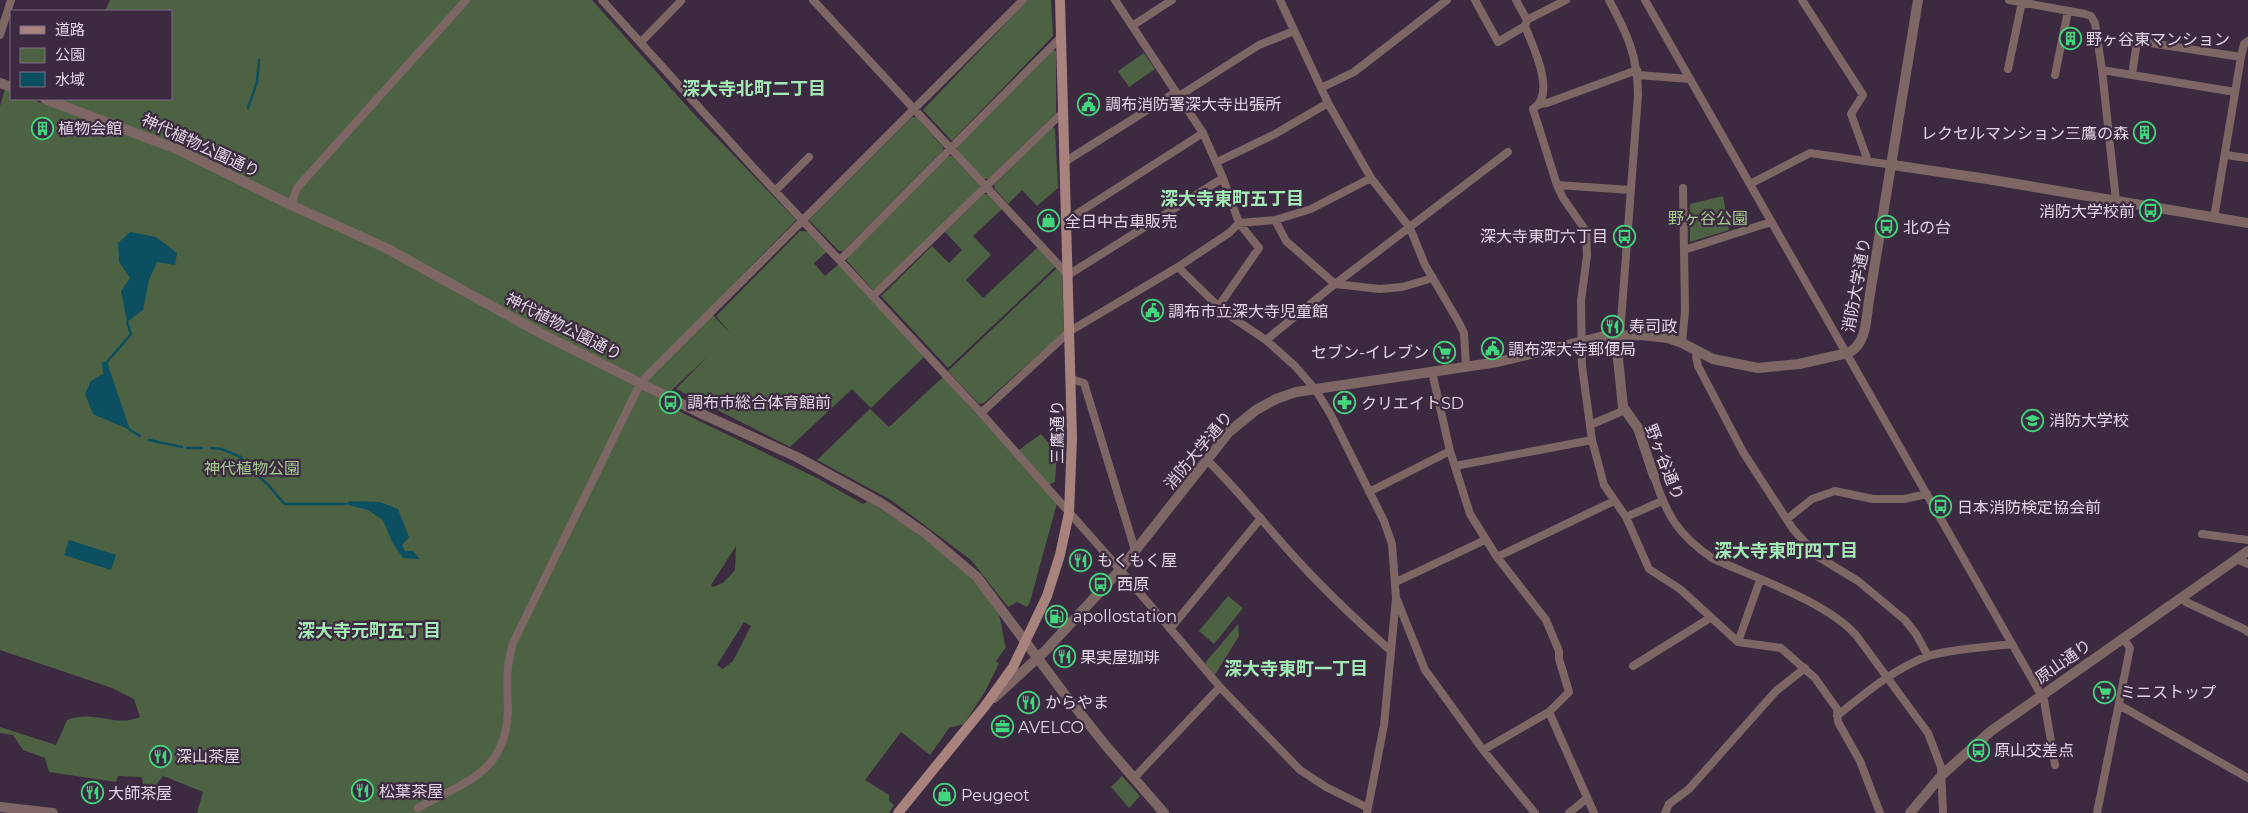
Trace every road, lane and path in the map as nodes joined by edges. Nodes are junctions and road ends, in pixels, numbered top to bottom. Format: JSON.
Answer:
{"nodes":[{"id":1,"x":11,"y":0,"type":"edge"},
{"id":2,"x":466,"y":0,"type":"edge"},
{"id":3,"x":602,"y":0,"type":"edge"},
{"id":4,"x":813,"y":0,"type":"edge"},
{"id":5,"x":1023,"y":0,"type":"edge"},
{"id":6,"x":1060,"y":0,"type":"edge"},
{"id":7,"x":1114,"y":0,"type":"edge"},
{"id":8,"x":1172,"y":0,"type":"edge"},
{"id":9,"x":1280,"y":0,"type":"edge"},
{"id":10,"x":1447,"y":0,"type":"edge"},
{"id":11,"x":1475,"y":0,"type":"edge"},
{"id":12,"x":1516,"y":0,"type":"edge"},
{"id":13,"x":1566,"y":0,"type":"edge"},
{"id":14,"x":1609,"y":0,"type":"edge"},
{"id":15,"x":1645,"y":0,"type":"edge"},
{"id":16,"x":1802,"y":0,"type":"edge"},
{"id":17,"x":1918,"y":0,"type":"edge"},
{"id":18,"x":2009,"y":0,"type":"edge"},
{"id":19,"x":681,"y":1,"type":"dead end"},
{"id":20,"x":2022,"y":2,"type":"junction"},
{"id":21,"x":2068,"y":10,"type":"junction"},
{"id":22,"x":1526,"y":23,"type":"junction"},
{"id":23,"x":1132,"y":26,"type":"junction"},
{"id":24,"x":1294,"y":31,"type":"junction"},
{"id":25,"x":0,"y":35,"type":"edge"},
{"id":26,"x":1062,"y":36,"type":"junction"},
{"id":27,"x":2248,"y":41,"type":"edge"},
{"id":28,"x":641,"y":42,"type":"junction"},
{"id":29,"x":2241,"y":58,"type":"junction"},
{"id":30,"x":2008,"y":69,"type":"dead end"},
{"id":31,"x":2102,"y":70,"type":"junction"},
{"id":32,"x":1637,"y":72,"type":"junction"},
{"id":33,"x":2055,"y":75,"type":"dead end"},
{"id":34,"x":2132,"y":75,"type":"junction"},
{"id":35,"x":1690,"y":79,"type":"junction"},
{"id":36,"x":1321,"y":88,"type":"junction"},
{"id":37,"x":2235,"y":92,"type":"junction"},
{"id":38,"x":1177,"y":94,"type":"junction"},
{"id":39,"x":48,"y":100,"type":"edge"},
{"id":40,"x":1328,"y":103,"type":"junction"},
{"id":41,"x":1541,"y":104,"type":"junction"},
{"id":42,"x":914,"y":109,"type":"junction"},
{"id":43,"x":1064,"y":111,"type":"junction"},
{"id":44,"x":1203,"y":133,"type":"junction"},
{"id":45,"x":951,"y":148,"type":"junction"},
{"id":46,"x":1508,"y":152,"type":"dead end"},
{"id":47,"x":2224,"y":155,"type":"junction"},
{"id":48,"x":809,"y":157,"type":"dead end"},
{"id":49,"x":2248,"y":158,"type":"edge"},
{"id":50,"x":1066,"y":161,"type":"junction"},
{"id":51,"x":1868,"y":161,"type":"junction"},
{"id":52,"x":1216,"y":162,"type":"junction"},
{"id":53,"x":1893,"y":165,"type":"junction"},
{"id":54,"x":1223,"y":178,"type":"junction"},
{"id":55,"x":1371,"y":178,"type":"junction"},
{"id":56,"x":1750,"y":184,"type":"junction"},
{"id":57,"x":1557,"y":185,"type":"junction"},
{"id":58,"x":986,"y":186,"type":"junction"},
{"id":59,"x":1683,"y":188,"type":"dead end"},
{"id":60,"x":1631,"y":190,"type":"junction"},
{"id":61,"x":775,"y":191,"type":"junction"},
{"id":62,"x":2116,"y":201,"type":"junction"},
{"id":63,"x":291,"y":205,"type":"junction"},
{"id":64,"x":2214,"y":218,"type":"junction"},
{"id":65,"x":802,"y":220,"type":"junction"},
{"id":66,"x":1067,"y":220,"type":"junction"},
{"id":67,"x":1275,"y":220,"type":"junction"},
{"id":68,"x":1772,"y":222,"type":"junction"},
{"id":69,"x":1239,"y":223,"type":"junction"},
{"id":70,"x":2248,"y":223,"type":"edge"},
{"id":71,"x":1410,"y":228,"type":"junction"},
{"id":72,"x":1684,"y":250,"type":"junction"},
{"id":73,"x":840,"y":260,"type":"junction"},
{"id":74,"x":1178,"y":267,"type":"junction"},
{"id":75,"x":1068,"y":275,"type":"junction"},
{"id":76,"x":1433,"y":278,"type":"junction"},
{"id":77,"x":1335,"y":284,"type":"junction"},
{"id":78,"x":874,"y":295,"type":"junction"},
{"id":79,"x":1218,"y":307,"type":"junction"},
{"id":80,"x":1070,"y":331,"type":"junction"},
{"id":81,"x":1620,"y":335,"type":"junction"},
{"id":82,"x":1266,"y":340,"type":"junction"},
{"id":83,"x":1582,"y":341,"type":"junction"},
{"id":84,"x":1682,"y":343,"type":"junction"},
{"id":85,"x":1848,"y":353,"type":"junction"},
{"id":86,"x":1697,"y":354,"type":"junction"},
{"id":87,"x":1466,"y":367,"type":"junction"},
{"id":88,"x":1432,"y":372,"type":"junction"},
{"id":89,"x":1071,"y":379,"type":"junction"},
{"id":90,"x":641,"y":382,"type":"junction"},
{"id":91,"x":1314,"y":389,"type":"junction"},
{"id":92,"x":1625,"y":410,"type":"junction"},
{"id":93,"x":981,"y":413,"type":"junction"},
{"id":94,"x":1590,"y":426,"type":"junction"},
{"id":95,"x":1592,"y":440,"type":"junction"},
{"id":96,"x":1450,"y":451,"type":"junction"},
{"id":97,"x":1207,"y":460,"type":"junction"},
{"id":98,"x":1455,"y":466,"type":"junction"},
{"id":99,"x":1654,"y":476,"type":"joint"},
{"id":100,"x":1369,"y":492,"type":"junction"},
{"id":101,"x":1926,"y":494,"type":"junction"},
{"id":102,"x":1614,"y":501,"type":"junction"},
{"id":103,"x":1662,"y":501,"type":"junction"},
{"id":104,"x":1069,"y":513,"type":"junction"},
{"id":105,"x":1626,"y":517,"type":"junction"},
{"id":106,"x":1261,"y":518,"type":"junction"},
{"id":107,"x":1786,"y":520,"type":"junction"},
{"id":108,"x":2202,"y":534,"type":"dead end"},
{"id":109,"x":1485,"y":540,"type":"junction"},
{"id":110,"x":2248,"y":540,"type":"edge"},
{"id":111,"x":1135,"y":550,"type":"junction"},
{"id":112,"x":2248,"y":551,"type":"edge"},
{"id":113,"x":1497,"y":557,"type":"junction"},
{"id":114,"x":2237,"y":559,"type":"junction"},
{"id":115,"x":2248,"y":564,"type":"edge"},
{"id":116,"x":1120,"y":570,"type":"junction"},
{"id":117,"x":1760,"y":580,"type":"junction"},
{"id":118,"x":1396,"y":582,"type":"junction"},
{"id":119,"x":2182,"y":596,"type":"junction"},
{"id":120,"x":1396,"y":598,"type":"junction"},
{"id":121,"x":1710,"y":618,"type":"junction"},
{"id":122,"x":1170,"y":629,"type":"junction"},
{"id":123,"x":2248,"y":632,"type":"edge"},
{"id":124,"x":2123,"y":638,"type":"junction"},
{"id":125,"x":1738,"y":642,"type":"junction"},
{"id":126,"x":1026,"y":643,"type":"junction"},
{"id":127,"x":2012,"y":644,"type":"junction"},
{"id":128,"x":1391,"y":651,"type":"junction"},
{"id":129,"x":1928,"y":656,"type":"junction"},
{"id":130,"x":1036,"y":658,"type":"junction"},
{"id":131,"x":1633,"y":666,"type":"dead end"},
{"id":132,"x":1805,"y":668,"type":"junction"},
{"id":133,"x":1888,"y":679,"type":"junction"},
{"id":134,"x":1220,"y":687,"type":"junction"},
{"id":135,"x":2041,"y":694,"type":"junction"},
{"id":136,"x":2119,"y":705,"type":"junction"},
{"id":137,"x":985,"y":706,"type":"junction"},
{"id":138,"x":1549,"y":712,"type":"junction"},
{"id":139,"x":1837,"y":716,"type":"junction"},
{"id":140,"x":1483,"y":750,"type":"junction"},
{"id":141,"x":2056,"y":765,"type":"dead end"},
{"id":142,"x":1942,"y":775,"type":"junction"},
{"id":143,"x":1134,"y":778,"type":"junction"},
{"id":144,"x":2248,"y":778,"type":"edge"},
{"id":145,"x":1586,"y":799,"type":"junction"},
{"id":146,"x":0,"y":807,"type":"edge"},
{"id":147,"x":418,"y":808,"type":"dead end"},
{"id":148,"x":1367,"y":810,"type":"edge"},
{"id":149,"x":53,"y":813,"type":"edge"},
{"id":150,"x":899,"y":813,"type":"edge"},
{"id":151,"x":1164,"y":813,"type":"edge"},
{"id":152,"x":1535,"y":813,"type":"edge"},
{"id":153,"x":1569,"y":813,"type":"edge"},
{"id":154,"x":1594,"y":813,"type":"edge"},
{"id":155,"x":1665,"y":813,"type":"edge"},
{"id":156,"x":1880,"y":813,"type":"edge"},
{"id":157,"x":1910,"y":813,"type":"edge"},
{"id":158,"x":1943,"y":813,"type":"edge"},
{"id":159,"x":2097,"y":813,"type":"edge"}],
"edges":[{"from":1,"to":25,"type":"street"},
{"from":2,"to":63,"type":"street"},
{"from":3,"to":28,"type":"street"},
{"from":4,"to":42,"type":"street"},
{"from":5,"to":42,"type":"street"},
{"from":6,"to":26,"type":"main road","name":"三鷹通り"},
{"from":7,"to":23,"type":"street"},
{"from":8,"to":23,"type":"street"},
{"from":9,"to":24,"type":"street"},
{"from":10,"to":36,"type":"street"},
{"from":11,"to":22,"type":"street"},
{"from":12,"to":22,"type":"street"},
{"from":13,"to":22,"type":"street"},
{"from":14,"to":32,"type":"street","name":"野ヶ谷通り"},
{"from":15,"to":35,"type":"street"},
{"from":16,"to":51,"type":"street"},
{"from":17,"to":53,"type":"street","name":"消防大学通り"},
{"from":18,"to":20,"type":"street"},
{"from":19,"to":28,"type":"street"},
{"from":20,"to":21,"type":"street"},
{"from":20,"to":30,"type":"street"},
{"from":21,"to":31,"type":"street"},
{"from":21,"to":33,"type":"street"},
{"from":22,"to":41,"type":"street"},
{"from":23,"to":38,"type":"street"},
{"from":24,"to":36,"type":"street"},
{"from":24,"to":38,"type":"street"},
{"from":26,"to":43,"type":"main road","name":"三鷹通り"},
{"from":26,"to":45,"type":"street"},
{"from":27,"to":29,"type":"street"},
{"from":28,"to":61,"type":"street"},
{"from":29,"to":34,"type":"street"},
{"from":29,"to":37,"type":"street"},
{"from":31,"to":34,"type":"street"},
{"from":31,"to":62,"type":"street"},
{"from":32,"to":35,"type":"street"},
{"from":32,"to":41,"type":"street"},
{"from":32,"to":60,"type":"street","name":"野ヶ谷通り"},
{"from":34,"to":37,"type":"street"},
{"from":35,"to":56,"type":"street"},
{"from":36,"to":40,"type":"street"},
{"from":37,"to":47,"type":"street"},
{"from":38,"to":44,"type":"street"},
{"from":38,"to":50,"type":"street"},
{"from":39,"to":63,"type":"street","name":"神代植物公園通り"},
{"from":40,"to":52,"type":"street"},
{"from":40,"to":55,"type":"street"},
{"from":41,"to":57,"type":"street"},
{"from":42,"to":45,"type":"street"},
{"from":42,"to":65,"type":"street"},
{"from":43,"to":50,"type":"main road","name":"三鷹通り"},
{"from":43,"to":58,"type":"street"},
{"from":44,"to":52,"type":"street"},
{"from":44,"to":66,"type":"street"},
{"from":45,"to":58,"type":"street"},
{"from":45,"to":73,"type":"street"},
{"from":46,"to":71,"type":"street"},
{"from":47,"to":49,"type":"street"},
{"from":47,"to":64,"type":"street"},
{"from":48,"to":61,"type":"street"},
{"from":50,"to":66,"type":"main road","name":"三鷹通り"},
{"from":51,"to":53,"type":"street"},
{"from":51,"to":56,"type":"street"},
{"from":52,"to":54,"type":"street"},
{"from":53,"to":62,"type":"street"},
{"from":53,"to":85,"type":"street","name":"消防大学通り"},
{"from":54,"to":69,"type":"street"},
{"from":54,"to":75,"type":"street"},
{"from":55,"to":67,"type":"street"},
{"from":55,"to":71,"type":"street"},
{"from":56,"to":68,"type":"street"},
{"from":57,"to":60,"type":"street"},
{"from":57,"to":83,"type":"street"},
{"from":58,"to":75,"type":"street"},
{"from":58,"to":78,"type":"street"},
{"from":59,"to":72,"type":"street"},
{"from":60,"to":81,"type":"street","name":"野ヶ谷通り"},
{"from":61,"to":65,"type":"street"},
{"from":62,"to":64,"type":"street"},
{"from":63,"to":90,"type":"street","name":"神代植物公園通り"},
{"from":64,"to":70,"type":"street"},
{"from":65,"to":73,"type":"street"},
{"from":65,"to":90,"type":"street"},
{"from":66,"to":75,"type":"main road","name":"三鷹通り"},
{"from":67,"to":69,"type":"street"},
{"from":67,"to":77,"type":"street"},
{"from":68,"to":72,"type":"street"},
{"from":68,"to":85,"type":"street"},
{"from":69,"to":74,"type":"street"},
{"from":69,"to":79,"type":"street"},
{"from":71,"to":76,"type":"street"},
{"from":71,"to":77,"type":"street"},
{"from":72,"to":84,"type":"street"},
{"from":73,"to":78,"type":"street"},
{"from":74,"to":79,"type":"street"},
{"from":74,"to":80,"type":"street"},
{"from":75,"to":80,"type":"main road","name":"三鷹通り"},
{"from":76,"to":77,"type":"street"},
{"from":76,"to":87,"type":"street"},
{"from":77,"to":82,"type":"street"},
{"from":78,"to":93,"type":"street"},
{"from":79,"to":82,"type":"street"},
{"from":80,"to":89,"type":"main road","name":"三鷹通り"},
{"from":80,"to":93,"type":"street"},
{"from":81,"to":83,"type":"street","name":"消防大学通り"},
{"from":81,"to":84,"type":"street","name":"消防大学通り"},
{"from":81,"to":92,"type":"street","name":"野ヶ谷通り"},
{"from":82,"to":91,"type":"street"},
{"from":83,"to":87,"type":"street","name":"消防大学通り"},
{"from":83,"to":94,"type":"street"},
{"from":84,"to":86,"type":"street","name":"消防大学通り"},
{"from":85,"to":86,"type":"street","name":"消防大学通り"},
{"from":85,"to":101,"type":"street"},
{"from":86,"to":107,"type":"street"},
{"from":87,"to":88,"type":"street","name":"消防大学通り"},
{"from":88,"to":91,"type":"street","name":"消防大学通り"},
{"from":88,"to":96,"type":"street"},
{"from":89,"to":104,"type":"main road","name":"三鷹通り"},
{"from":89,"to":111,"type":"street"},
{"from":90,"to":126,"type":"street","name":"神代植物公園通り"},
{"from":90,"to":147,"type":"street"},
{"from":91,"to":97,"type":"street","name":"消防大学通り"},
{"from":91,"to":100,"type":"street"},
{"from":92,"to":94,"type":"street"},
{"from":92,"to":99,"type":"street","name":"野ヶ谷通り"},
{"from":93,"to":104,"type":"street"},
{"from":94,"to":95,"type":"street"},
{"from":95,"to":98,"type":"street"},
{"from":95,"to":102,"type":"street"},
{"from":96,"to":98,"type":"street"},
{"from":96,"to":100,"type":"street"},
{"from":97,"to":106,"type":"street"},
{"from":97,"to":111,"type":"street","name":"消防大学通り"},
{"from":98,"to":109,"type":"street"},
{"from":99,"to":103,"type":"street","name":"野ヶ谷通り"},
{"from":100,"to":118,"type":"street"},
{"from":101,"to":107,"type":"street"},
{"from":101,"to":127,"type":"street"},
{"from":102,"to":105,"type":"street"},
{"from":102,"to":113,"type":"street"},
{"from":103,"to":105,"type":"street"},
{"from":103,"to":117,"type":"street","name":"野ヶ谷通り"},
{"from":104,"to":116,"type":"street"},
{"from":104,"to":126,"type":"main road","name":"三鷹通り"},
{"from":105,"to":121,"type":"street"},
{"from":106,"to":122,"type":"street"},
{"from":106,"to":128,"type":"street"},
{"from":107,"to":129,"type":"street"},
{"from":108,"to":110,"type":"street"},
{"from":109,"to":113,"type":"street"},
{"from":109,"to":118,"type":"street"},
{"from":111,"to":116,"type":"street","name":"消防大学通り"},
{"from":112,"to":114,"type":"street","name":"原山通り"},
{"from":113,"to":138,"type":"street"},
{"from":114,"to":115,"type":"street"},
{"from":114,"to":119,"type":"street","name":"原山通り"},
{"from":116,"to":122,"type":"street"},
{"from":116,"to":130,"type":"street","name":"消防大学通り"},
{"from":117,"to":125,"type":"street"},
{"from":117,"to":133,"type":"street","name":"野ヶ谷通り"},
{"from":118,"to":120,"type":"street"},
{"from":119,"to":123,"type":"street"},
{"from":119,"to":124,"type":"street","name":"原山通り"},
{"from":120,"to":128,"type":"street"},
{"from":120,"to":140,"type":"street"},
{"from":121,"to":125,"type":"street"},
{"from":121,"to":131,"type":"street"},
{"from":122,"to":134,"type":"street"},
{"from":124,"to":135,"type":"street","name":"原山通り"},
{"from":124,"to":136,"type":"street"},
{"from":125,"to":132,"type":"street"},
{"from":126,"to":130,"type":"street","name":"神代植物公園通り"},
{"from":126,"to":137,"type":"main road","name":"三鷹通り"},
{"from":127,"to":129,"type":"street"},
{"from":127,"to":135,"type":"street"},
{"from":128,"to":148,"type":"street"},
{"from":129,"to":133,"type":"street"},
{"from":130,"to":137,"type":"street","name":"消防大学通り"},
{"from":130,"to":143,"type":"street","name":"神代植物公園通り"},
{"from":132,"to":139,"type":"street"},
{"from":132,"to":155,"type":"street"},
{"from":133,"to":139,"type":"street"},
{"from":133,"to":142,"type":"street","name":"野ヶ谷通り"},
{"from":134,"to":143,"type":"street"},
{"from":134,"to":148,"type":"street"},
{"from":135,"to":141,"type":"street"},
{"from":135,"to":142,"type":"street","name":"原山通り"},
{"from":136,"to":144,"type":"street"},
{"from":136,"to":159,"type":"street"},
{"from":137,"to":150,"type":"main road","name":"三鷹通り"},
{"from":138,"to":140,"type":"street"},
{"from":138,"to":145,"type":"street"},
{"from":139,"to":156,"type":"street"},
{"from":140,"to":152,"type":"street"},
{"from":142,"to":157,"type":"street","name":"原山通り"},
{"from":142,"to":158,"type":"street","name":"野ヶ谷通り"},
{"from":143,"to":151,"type":"street","name":"神代植物公園通り"},
{"from":145,"to":153,"type":"street"},
{"from":145,"to":154,"type":"street"},
{"from":146,"to":149,"type":"street"}]}
